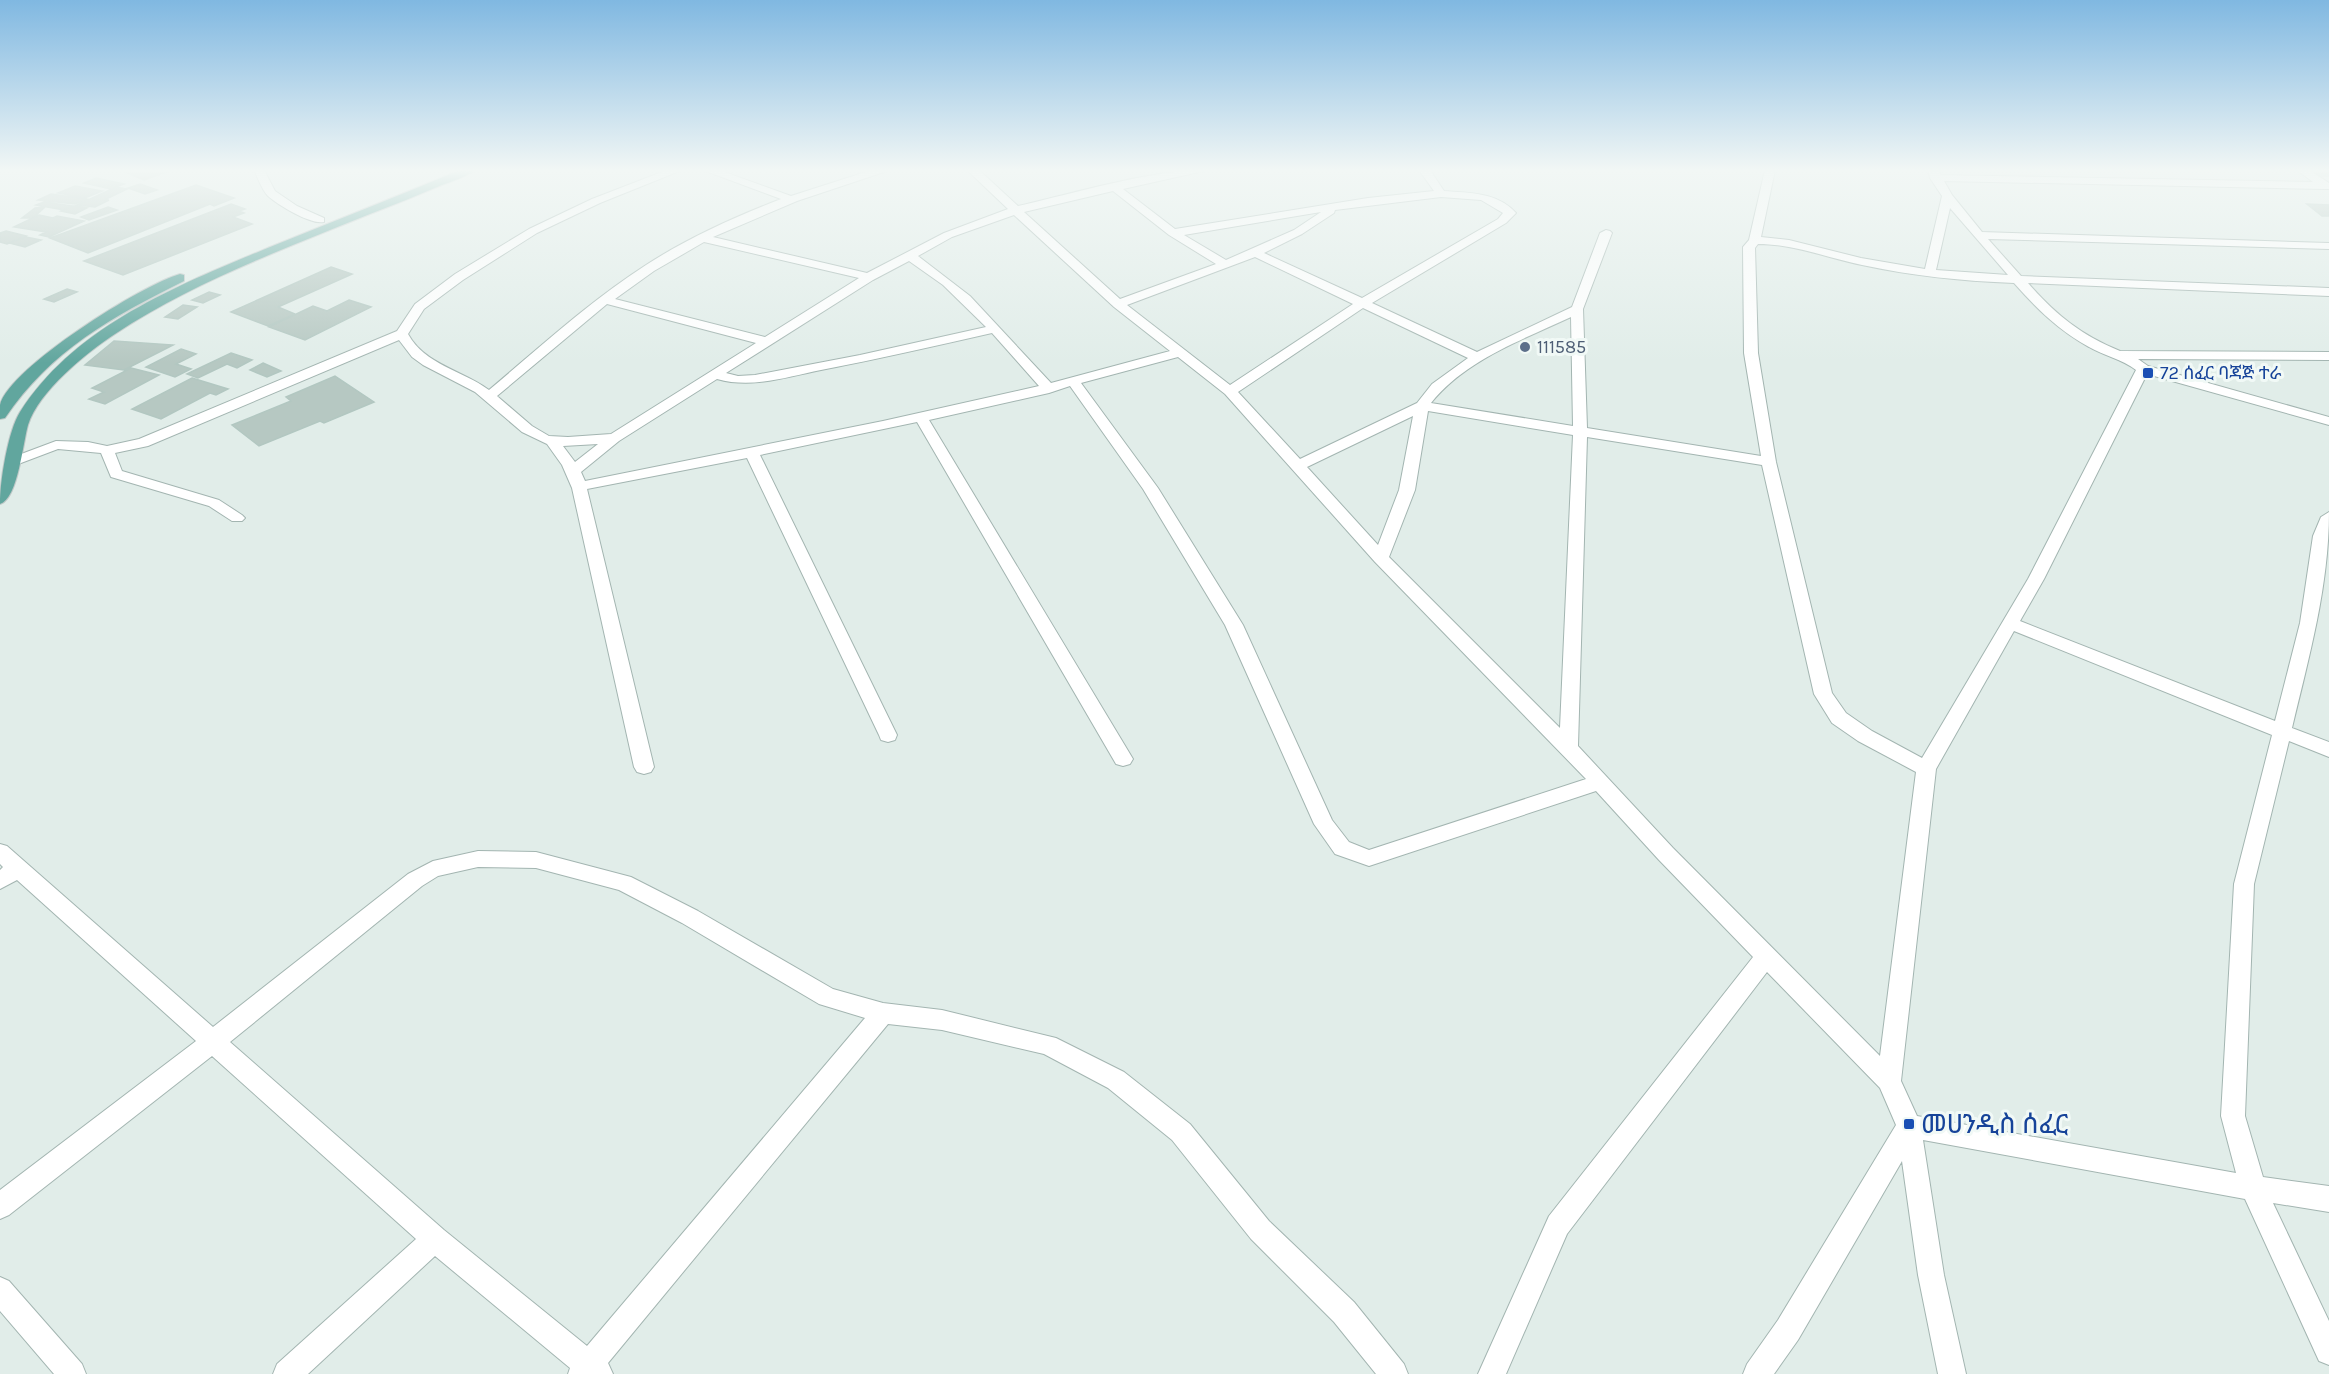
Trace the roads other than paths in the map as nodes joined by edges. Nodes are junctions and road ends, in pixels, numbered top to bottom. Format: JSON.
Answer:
{"nodes":[{"id":1,"x":284,"y":234,"type":"edge"},
{"id":2,"x":313,"y":234,"type":"edge"},
{"id":3,"x":528,"y":234,"type":"edge"},
{"id":4,"x":711,"y":234,"type":"edge"},
{"id":5,"x":950,"y":234,"type":"edge"},
{"id":6,"x":1043,"y":234,"type":"edge"},
{"id":7,"x":1175,"y":234,"type":"edge"},
{"id":8,"x":1294,"y":234,"type":"edge"},
{"id":9,"x":1479,"y":234,"type":"edge"},
{"id":10,"x":1606,"y":234,"type":"edge"},
{"id":11,"x":1756,"y":234,"type":"edge"},
{"id":12,"x":1940,"y":234,"type":"edge"},
{"id":13,"x":1980,"y":235,"type":"joint"},
{"id":14,"x":702,"y":238,"type":"junction"},
{"id":15,"x":1755,"y":241,"type":"junction"},
{"id":16,"x":2329,"y":246,"type":"edge"},
{"id":17,"x":1255,"y":253,"type":"junction"},
{"id":18,"x":908,"y":255,"type":"junction"},
{"id":19,"x":1223,"y":263,"type":"junction"},
{"id":20,"x":1929,"y":272,"type":"junction"},
{"id":21,"x":869,"y":278,"type":"junction"},
{"id":22,"x":2018,"y":278,"type":"junction"},
{"id":23,"x":2329,"y":292,"type":"edge"},
{"id":24,"x":605,"y":300,"type":"junction"},
{"id":25,"x":1361,"y":303,"type":"junction"},
{"id":26,"x":1118,"y":304,"type":"junction"},
{"id":27,"x":1577,"y":309,"type":"junction"},
{"id":28,"x":993,"y":329,"type":"junction"},
{"id":29,"x":402,"y":334,"type":"junction"},
{"id":30,"x":767,"y":342,"type":"junction"},
{"id":31,"x":1182,"y":352,"type":"junction"},
{"id":32,"x":2115,"y":355,"type":"junction"},
{"id":33,"x":1477,"y":357,"type":"junction"},
{"id":34,"x":2329,"y":357,"type":"edge"},
{"id":35,"x":2143,"y":369,"type":"junction"},
{"id":36,"x":717,"y":374,"type":"junction"},
{"id":37,"x":1074,"y":383,"type":"junction"},
{"id":38,"x":1049,"y":389,"type":"junction"},
{"id":39,"x":1230,"y":391,"type":"junction"},
{"id":40,"x":489,"y":396,"type":"junction"},
{"id":41,"x":1422,"y":406,"type":"junction"},
{"id":42,"x":0,"y":415,"type":"edge"},
{"id":43,"x":922,"y":419,"type":"junction"},
{"id":44,"x":2329,"y":421,"type":"edge"},
{"id":45,"x":1580,"y":430,"type":"junction"},
{"id":46,"x":614,"y":438,"type":"junction"},
{"id":47,"x":552,"y":441,"type":"junction"},
{"id":48,"x":107,"y":450,"type":"junction"},
{"id":49,"x":752,"y":453,"type":"junction"},
{"id":50,"x":14,"y":462,"type":"junction"},
{"id":51,"x":1769,"y":462,"type":"junction"},
{"id":52,"x":1298,"y":466,"type":"junction"},
{"id":53,"x":578,"y":478,"type":"junction"},
{"id":54,"x":0,"y":499,"type":"edge"},
{"id":55,"x":237,"y":518,"type":"dead end"},
{"id":56,"x":2326,"y":530,"type":"edge"},
{"id":57,"x":1382,"y":558,"type":"junction"},
{"id":58,"x":2010,"y":623,"type":"junction"},
{"id":59,"x":2284,"y":732,"type":"junction"},
{"id":60,"x":888,"y":735,"type":"dead end"},
{"id":61,"x":1569,"y":748,"type":"junction"},
{"id":62,"x":2329,"y":750,"type":"edge"},
{"id":63,"x":1123,"y":759,"type":"dead end"},
{"id":64,"x":644,"y":767,"type":"dead end"},
{"id":65,"x":1926,"y":769,"type":"junction"},
{"id":66,"x":1600,"y":782,"type":"junction"},
{"id":67,"x":5,"y":867,"type":"edge"},
{"id":68,"x":1766,"y":957,"type":"junction"},
{"id":69,"x":883,"y":1013,"type":"junction"},
{"id":70,"x":212,"y":1042,"type":"junction"},
{"id":71,"x":1888,"y":1081,"type":"junction"},
{"id":72,"x":1909,"y":1126,"type":"junction"},
{"id":73,"x":2253,"y":1188,"type":"junction"},
{"id":74,"x":2329,"y":1199,"type":"edge"},
{"id":75,"x":0,"y":1206,"type":"edge"},
{"id":76,"x":435,"y":1239,"type":"junction"},
{"id":77,"x":0,"y":1290,"type":"edge"},
{"id":78,"x":2329,"y":1351,"type":"edge"},
{"id":79,"x":589,"y":1371,"type":"edge"},
{"id":80,"x":72,"y":1374,"type":"edge"},
{"id":81,"x":287,"y":1374,"type":"edge"},
{"id":82,"x":1394,"y":1374,"type":"edge"},
{"id":83,"x":1492,"y":1374,"type":"edge"},
{"id":84,"x":1757,"y":1374,"type":"edge"},
{"id":85,"x":1953,"y":1374,"type":"edge"}],
"edges":[{"from":1,"to":42,"type":"main road"},
{"from":2,"to":50,"type":"main road"},
{"from":3,"to":29,"type":"street"},
{"from":4,"to":14,"type":"street"},
{"from":5,"to":18,"type":"street"},
{"from":6,"to":26,"type":"street"},
{"from":7,"to":19,"type":"street"},
{"from":8,"to":17,"type":"street"},
{"from":9,"to":25,"type":"street"},
{"from":10,"to":27,"type":"street"},
{"from":11,"to":15,"type":"street"},
{"from":12,"to":20,"type":"street"},
{"from":13,"to":16,"type":"street"},
{"from":13,"to":22,"type":"street"},
{"from":14,"to":21,"type":"street"},
{"from":14,"to":24,"type":"street"},
{"from":15,"to":20,"type":"street"},
{"from":15,"to":51,"type":"street"},
{"from":17,"to":19,"type":"street"},
{"from":17,"to":25,"type":"street"},
{"from":18,"to":21,"type":"street"},
{"from":18,"to":28,"type":"street"},
{"from":19,"to":26,"type":"street"},
{"from":20,"to":22,"type":"street"},
{"from":21,"to":30,"type":"street"},
{"from":22,"to":23,"type":"street"},
{"from":22,"to":32,"type":"street"},
{"from":24,"to":30,"type":"street"},
{"from":24,"to":40,"type":"street"},
{"from":25,"to":33,"type":"street"},
{"from":25,"to":39,"type":"street"},
{"from":26,"to":31,"type":"street"},
{"from":27,"to":33,"type":"street"},
{"from":27,"to":45,"type":"street"},
{"from":28,"to":36,"type":"street"},
{"from":28,"to":38,"type":"street"},
{"from":29,"to":40,"type":"street"},
{"from":29,"to":48,"type":"street"},
{"from":30,"to":36,"type":"street"},
{"from":31,"to":37,"type":"street"},
{"from":31,"to":39,"type":"street"},
{"from":32,"to":34,"type":"street"},
{"from":32,"to":35,"type":"street"},
{"from":33,"to":41,"type":"street"},
{"from":35,"to":44,"type":"street"},
{"from":35,"to":58,"type":"street"},
{"from":36,"to":46,"type":"street"},
{"from":37,"to":38,"type":"street"},
{"from":37,"to":66,"type":"street"},
{"from":38,"to":43,"type":"street"},
{"from":39,"to":52,"type":"street"},
{"from":40,"to":47,"type":"street"},
{"from":41,"to":45,"type":"street"},
{"from":41,"to":52,"type":"street"},
{"from":41,"to":57,"type":"street"},
{"from":43,"to":49,"type":"street"},
{"from":43,"to":63,"type":"street"},
{"from":45,"to":51,"type":"street"},
{"from":45,"to":61,"type":"street"},
{"from":46,"to":47,"type":"street"},
{"from":46,"to":53,"type":"street"},
{"from":47,"to":53,"type":"street"},
{"from":48,"to":50,"type":"street"},
{"from":48,"to":55,"type":"street"},
{"from":49,"to":53,"type":"street"},
{"from":49,"to":60,"type":"street"},
{"from":50,"to":54,"type":"main road"},
{"from":51,"to":65,"type":"street"},
{"from":52,"to":57,"type":"street"},
{"from":53,"to":64,"type":"street"},
{"from":56,"to":59,"type":"street"},
{"from":57,"to":61,"type":"street"},
{"from":58,"to":59,"type":"street"},
{"from":58,"to":65,"type":"street"},
{"from":59,"to":62,"type":"street"},
{"from":59,"to":73,"type":"street"},
{"from":61,"to":66,"type":"street"},
{"from":65,"to":71,"type":"street"},
{"from":66,"to":68,"type":"street"},
{"from":67,"to":70,"type":"street"},
{"from":68,"to":71,"type":"street"},
{"from":68,"to":83,"type":"street"},
{"from":69,"to":70,"type":"street"},
{"from":69,"to":79,"type":"street"},
{"from":69,"to":82,"type":"street"},
{"from":70,"to":75,"type":"street"},
{"from":70,"to":76,"type":"street"},
{"from":71,"to":72,"type":"street"},
{"from":72,"to":73,"type":"street"},
{"from":72,"to":84,"type":"street"},
{"from":72,"to":85,"type":"street"},
{"from":73,"to":74,"type":"street"},
{"from":73,"to":78,"type":"street"},
{"from":76,"to":79,"type":"street"},
{"from":76,"to":81,"type":"street"},
{"from":77,"to":80,"type":"street"}]}
